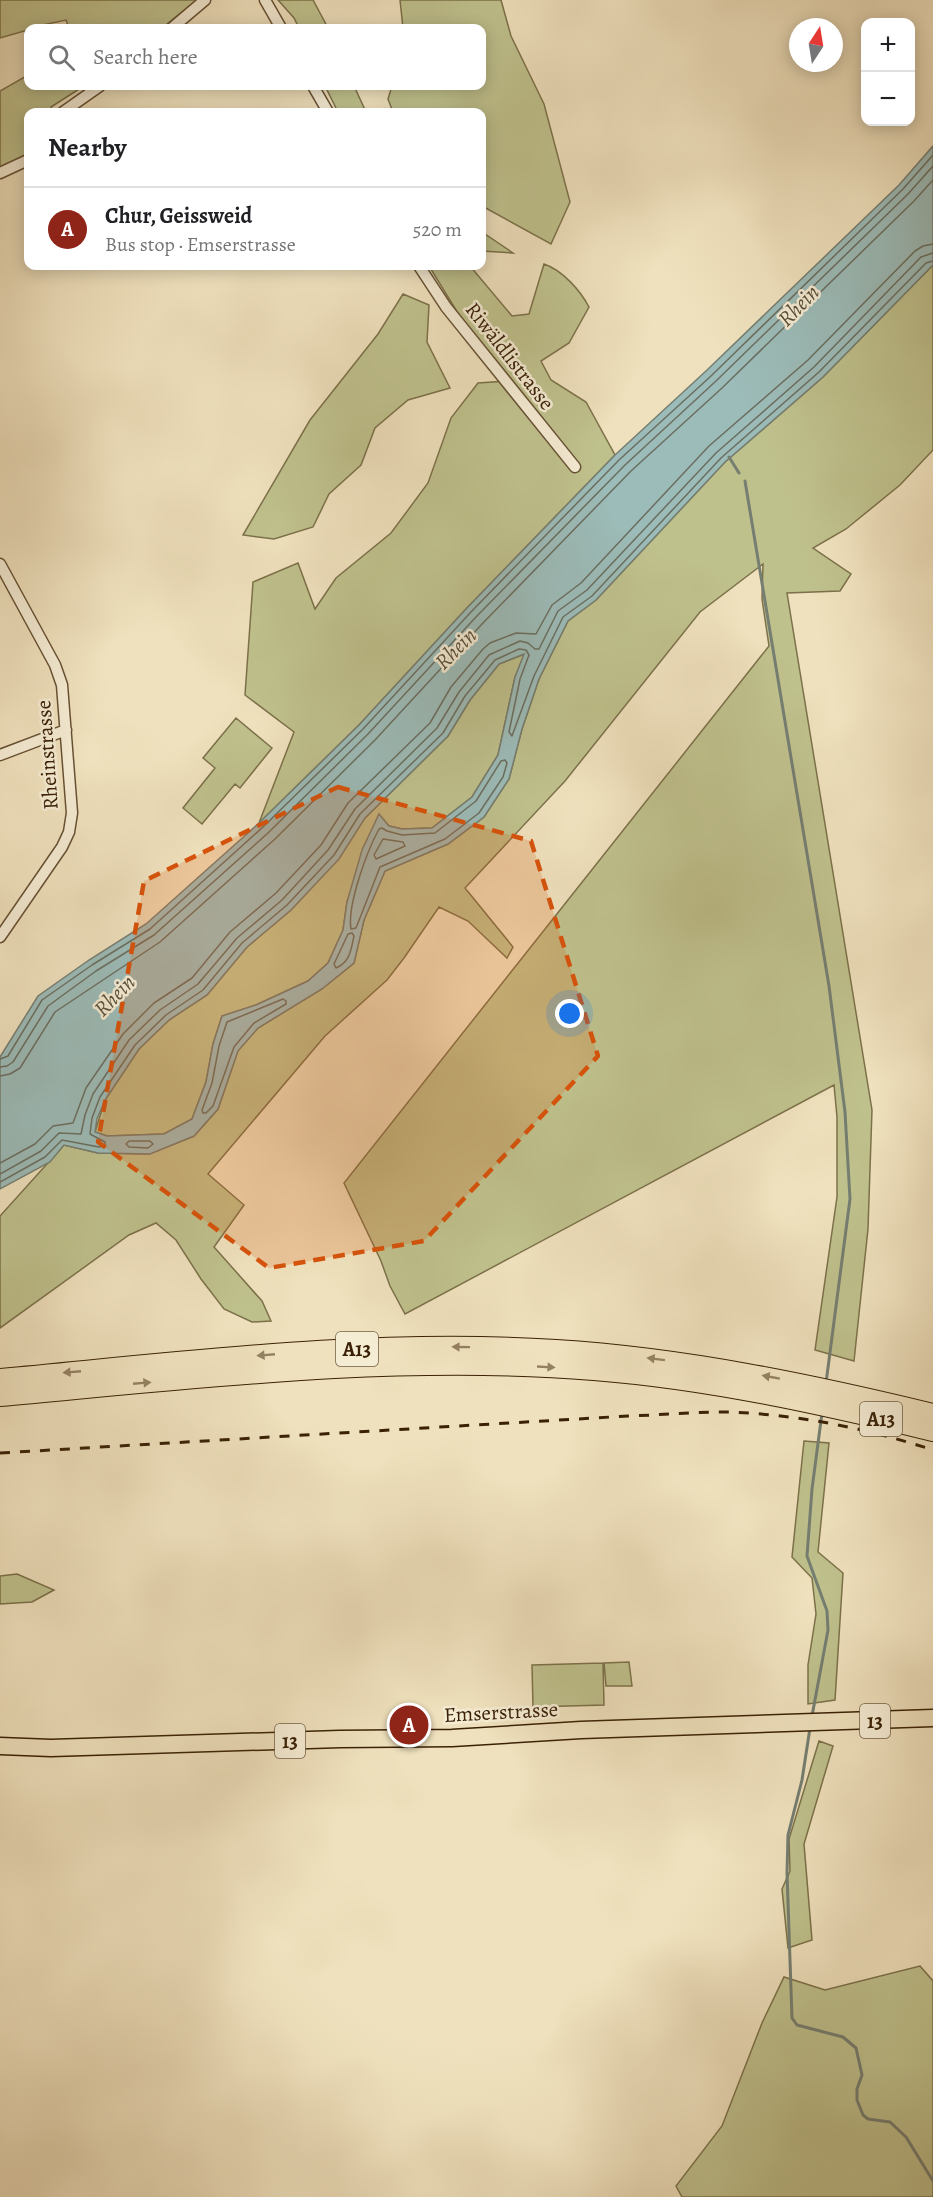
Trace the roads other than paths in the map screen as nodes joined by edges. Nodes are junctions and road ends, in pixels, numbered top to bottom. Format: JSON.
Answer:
{"nodes":[{"id":1,"x":205,"y":0,"type":"edge"},
{"id":2,"x":265,"y":0,"type":"edge"},
{"id":3,"x":177,"y":24,"type":"edge"},
{"id":4,"x":279,"y":24,"type":"edge"},
{"id":5,"x":94,"y":90,"type":"edge"},
{"id":6,"x":315,"y":90,"type":"edge"},
{"id":7,"x":69,"y":108,"type":"edge"},
{"id":8,"x":326,"y":108,"type":"edge"},
{"id":9,"x":24,"y":162,"type":"edge"},
{"id":10,"x":0,"y":173,"type":"edge"},
{"id":11,"x":422,"y":270,"type":"edge"},
{"id":12,"x":575,"y":467,"type":"dead end"},
{"id":13,"x":0,"y":564,"type":"edge"},
{"id":14,"x":66,"y":730,"type":"junction"},
{"id":15,"x":0,"y":754,"type":"edge"},
{"id":16,"x":0,"y":937,"type":"edge"},
{"id":17,"x":717,"y":1376,"type":"junction"},
{"id":18,"x":0,"y":1379,"type":"edge"},
{"id":19,"x":0,"y":1396,"type":"edge"},
{"id":20,"x":824,"y":1397,"type":"junction"},
{"id":21,"x":933,"y":1414,"type":"edge"},
{"id":22,"x":933,"y":1431,"type":"edge"},
{"id":23,"x":933,"y":1718,"type":"edge"},
{"id":24,"x":0,"y":1746,"type":"edge"}],
"edges":[{"from":1,"to":3,"type":"street"},
{"from":2,"to":4,"type":"street"},
{"from":5,"to":7,"type":"street"},
{"from":6,"to":8,"type":"street"},
{"from":9,"to":10,"type":"street"},
{"from":11,"to":12,"type":"street","name":"Riwäldlistrasse"},
{"from":13,"to":14,"type":"street","name":"Rheinstrasse"},
{"from":14,"to":15,"type":"street"},
{"from":14,"to":16,"type":"street","name":"Rheinstrasse"},
{"from":17,"to":18,"type":"highway","number":"A13","one_way":true},
{"from":19,"to":17,"type":"highway","number":"A13","one_way":true},
{"from":17,"to":20,"type":"highway","number":"A13"},
{"from":20,"to":21,"type":"highway","number":"A13"},
{"from":20,"to":22,"type":"highway","number":"A13"},
{"from":23,"to":24,"type":"main road","name":"Emserstrasse","number":"13"}]}
